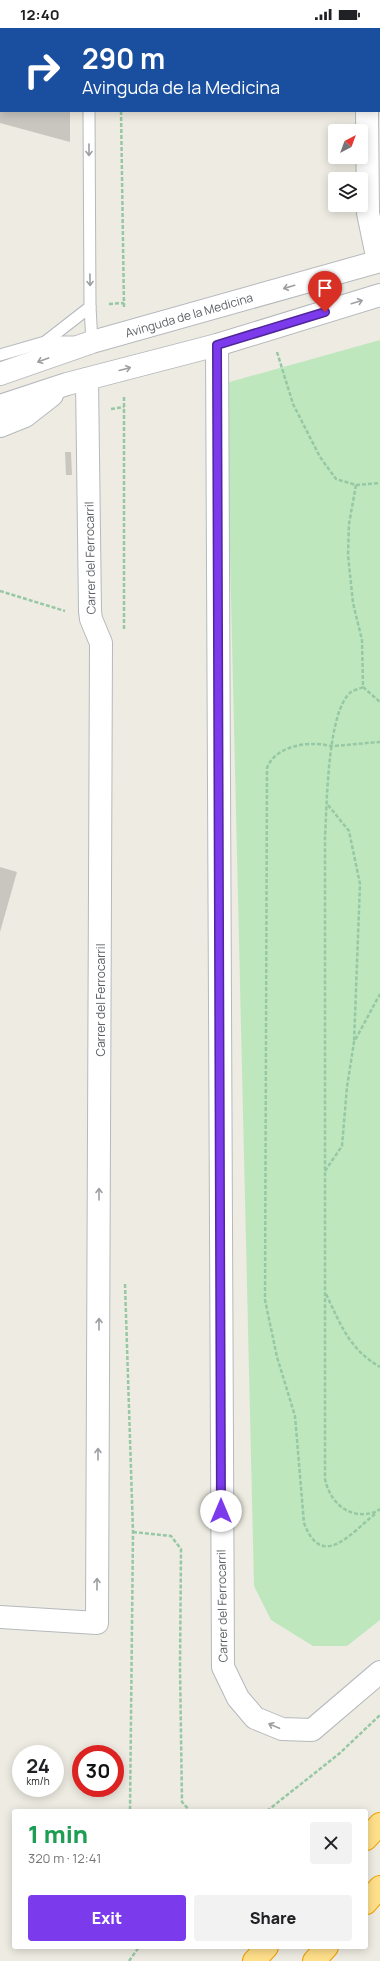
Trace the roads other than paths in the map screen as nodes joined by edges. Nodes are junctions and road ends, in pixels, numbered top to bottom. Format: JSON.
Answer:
{"nodes":[{"id":1,"x":89,"y":112,"type":"edge"},
{"id":2,"x":367,"y":112,"type":"edge"},
{"id":3,"x":379,"y":261,"type":"edge"},
{"id":4,"x":380,"y":295,"type":"edge"},
{"id":5,"x":90,"y":307,"type":"junction"},
{"id":6,"x":45,"y":342,"type":"junction"},
{"id":7,"x":92,"y":342,"type":"junction"},
{"id":8,"x":217,"y":345,"type":"junction"},
{"id":9,"x":0,"y":355,"type":"edge"},
{"id":10,"x":0,"y":374,"type":"edge"},
{"id":11,"x":77,"y":382,"type":"junction"},
{"id":12,"x":0,"y":406,"type":"edge"},
{"id":13,"x":0,"y":426,"type":"edge"},
{"id":14,"x":0,"y":1617,"type":"edge"},
{"id":15,"x":380,"y":1672,"type":"edge"},
{"id":16,"x":380,"y":1824,"type":"edge"},
{"id":17,"x":368,"y":1837,"type":"edge"},
{"id":18,"x":380,"y":1887,"type":"edge"},
{"id":19,"x":368,"y":1901,"type":"edge"},
{"id":20,"x":265,"y":1949,"type":"edge"},
{"id":21,"x":325,"y":1949,"type":"edge"},
{"id":22,"x":254,"y":1961,"type":"edge"},
{"id":23,"x":314,"y":1961,"type":"edge"}],
"edges":[{"from":1,"to":5,"type":"lane","one_way":true},
{"from":2,"to":3,"type":"street"},
{"from":3,"to":7,"type":"street","name":"Avinguda de la Medicina","one_way":true},
{"from":8,"to":4,"type":"street","one_way":true},
{"from":5,"to":6,"type":"lane"},
{"from":5,"to":7,"type":"lane"},
{"from":6,"to":7,"type":"lane"},
{"from":6,"to":9,"type":"lane"},
{"from":7,"to":10,"type":"street","name":"Avinguda de la Medicina","one_way":true},
{"from":11,"to":8,"type":"street","one_way":true},
{"from":15,"to":8,"type":"street","name":"Carrer del Ferrocarril","one_way":true},
{"from":11,"to":12,"type":"street"},
{"from":11,"to":13,"type":"street"},
{"from":14,"to":11,"type":"street","name":"Carrer del Ferrocarril","one_way":true},
{"from":16,"to":17,"type":"highway"},
{"from":18,"to":19,"type":"highway"},
{"from":20,"to":22,"type":"highway"},
{"from":21,"to":23,"type":"highway"}]}
